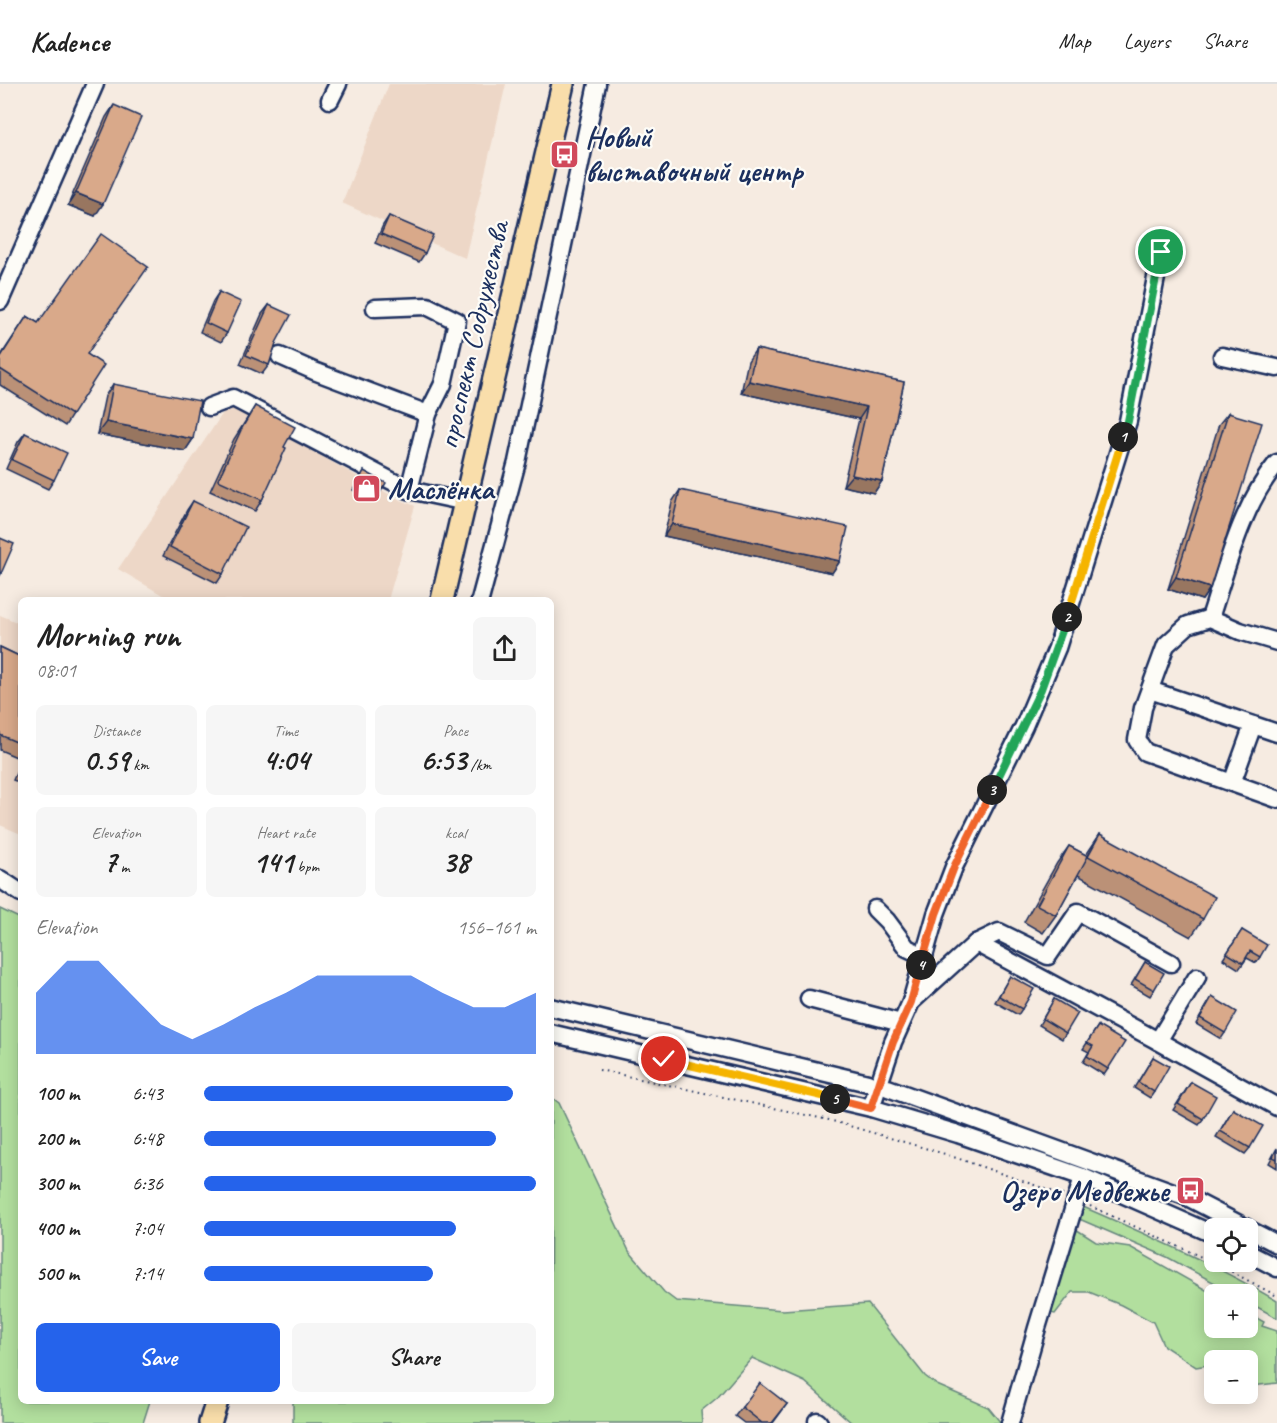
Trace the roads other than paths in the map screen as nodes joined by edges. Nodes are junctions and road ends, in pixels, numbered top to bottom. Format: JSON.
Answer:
{"nodes":[{"id":1,"x":95,"y":84,"type":"edge"},
{"id":2,"x":338,"y":84,"type":"edge"},
{"id":3,"x":563,"y":84,"type":"edge"},
{"id":4,"x":597,"y":84,"type":"edge"},
{"id":5,"x":330,"y":100,"type":"dead end"},
{"id":6,"x":1161,"y":252,"type":"dead end"},
{"id":7,"x":0,"y":301,"type":"edge"},
{"id":8,"x":375,"y":309,"type":"dead end"},
{"id":9,"x":280,"y":356,"type":"dead end"},
{"id":10,"x":1222,"y":356,"type":"dead end"},
{"id":11,"x":1277,"y":368,"type":"edge"},
{"id":12,"x":209,"y":407,"type":"dead end"},
{"id":13,"x":428,"y":414,"type":"junction"},
{"id":14,"x":1277,"y":463,"type":"edge"},
{"id":15,"x":408,"y":490,"type":"junction"},
{"id":16,"x":466,"y":502,"type":"junction"},
{"id":17,"x":443,"y":597,"type":"edge"},
{"id":18,"x":481,"y":597,"type":"edge"},
{"id":19,"x":1210,"y":618,"type":"junction"},
{"id":20,"x":1277,"y":642,"type":"edge"},
{"id":21,"x":1150,"y":690,"type":"junction"},
{"id":22,"x":1253,"y":725,"type":"junction"},
{"id":23,"x":1277,"y":733,"type":"edge"},
{"id":24,"x":1232,"y":783,"type":"junction"},
{"id":25,"x":1277,"y":799,"type":"edge"},
{"id":26,"x":0,"y":879,"type":"edge"},
{"id":27,"x":18,"y":890,"type":"edge"},
{"id":28,"x":875,"y":909,"type":"dead end"},
{"id":29,"x":976,"y":943,"type":"junction"},
{"id":30,"x":924,"y":956,"type":"junction"},
{"id":31,"x":1171,"y":963,"type":"dead end"},
{"id":32,"x":1197,"y":977,"type":"dead end"},
{"id":33,"x":809,"y":999,"type":"dead end"},
{"id":34,"x":911,"y":1002,"type":"junction"},
{"id":35,"x":554,"y":1008,"type":"edge"},
{"id":36,"x":901,"y":1023,"type":"junction"},
{"id":37,"x":554,"y":1034,"type":"edge"},
{"id":38,"x":1158,"y":1041,"type":"junction"},
{"id":39,"x":868,"y":1083,"type":"dead end"},
{"id":40,"x":888,"y":1088,"type":"dead end"},
{"id":41,"x":1277,"y":1107,"type":"edge"},
{"id":42,"x":871,"y":1108,"type":"junction"},
{"id":43,"x":1083,"y":1178,"type":"junction"},
{"id":44,"x":1226,"y":1218,"type":"edge"},
{"id":45,"x":1204,"y":1231,"type":"edge"},
{"id":46,"x":1258,"y":1234,"type":"edge"},
{"id":47,"x":1277,"y":1244,"type":"edge"},
{"id":48,"x":1258,"y":1258,"type":"edge"},
{"id":49,"x":1277,"y":1268,"type":"edge"},
{"id":50,"x":216,"y":1404,"type":"edge"},
{"id":51,"x":210,"y":1423,"type":"edge"},
{"id":52,"x":1010,"y":1423,"type":"edge"}],
"edges":[{"from":1,"to":7,"type":"street"},
{"from":2,"to":5,"type":"street"},
{"from":3,"to":16,"type":"main road","name":"проспект Содружества"},
{"from":4,"to":18,"type":"street"},
{"from":6,"to":30,"type":"street"},
{"from":8,"to":13,"type":"street"},
{"from":9,"to":13,"type":"street"},
{"from":10,"to":11,"type":"street"},
{"from":12,"to":15,"type":"street"},
{"from":13,"to":15,"type":"street"},
{"from":14,"to":19,"type":"street"},
{"from":15,"to":16,"type":"street"},
{"from":16,"to":17,"type":"main road","name":"проспект Содружества"},
{"from":19,"to":20,"type":"street"},
{"from":19,"to":21,"type":"street"},
{"from":21,"to":22,"type":"street"},
{"from":21,"to":24,"type":"street"},
{"from":22,"to":23,"type":"street"},
{"from":22,"to":24,"type":"street"},
{"from":24,"to":25,"type":"street"},
{"from":26,"to":27,"type":"street"},
{"from":28,"to":30,"type":"street"},
{"from":29,"to":31,"type":"street"},
{"from":29,"to":34,"type":"street"},
{"from":29,"to":38,"type":"street"},
{"from":30,"to":34,"type":"street"},
{"from":32,"to":38,"type":"street"},
{"from":33,"to":36,"type":"street"},
{"from":34,"to":36,"type":"street"},
{"from":35,"to":39,"type":"street"},
{"from":36,"to":42,"type":"street"},
{"from":37,"to":42,"type":"street"},
{"from":38,"to":41,"type":"street"},
{"from":40,"to":44,"type":"street"},
{"from":42,"to":43,"type":"street"},
{"from":43,"to":45,"type":"street"},
{"from":43,"to":52,"type":"street"},
{"from":46,"to":47,"type":"street"},
{"from":48,"to":49,"type":"street"},
{"from":50,"to":51,"type":"main road"}]}
